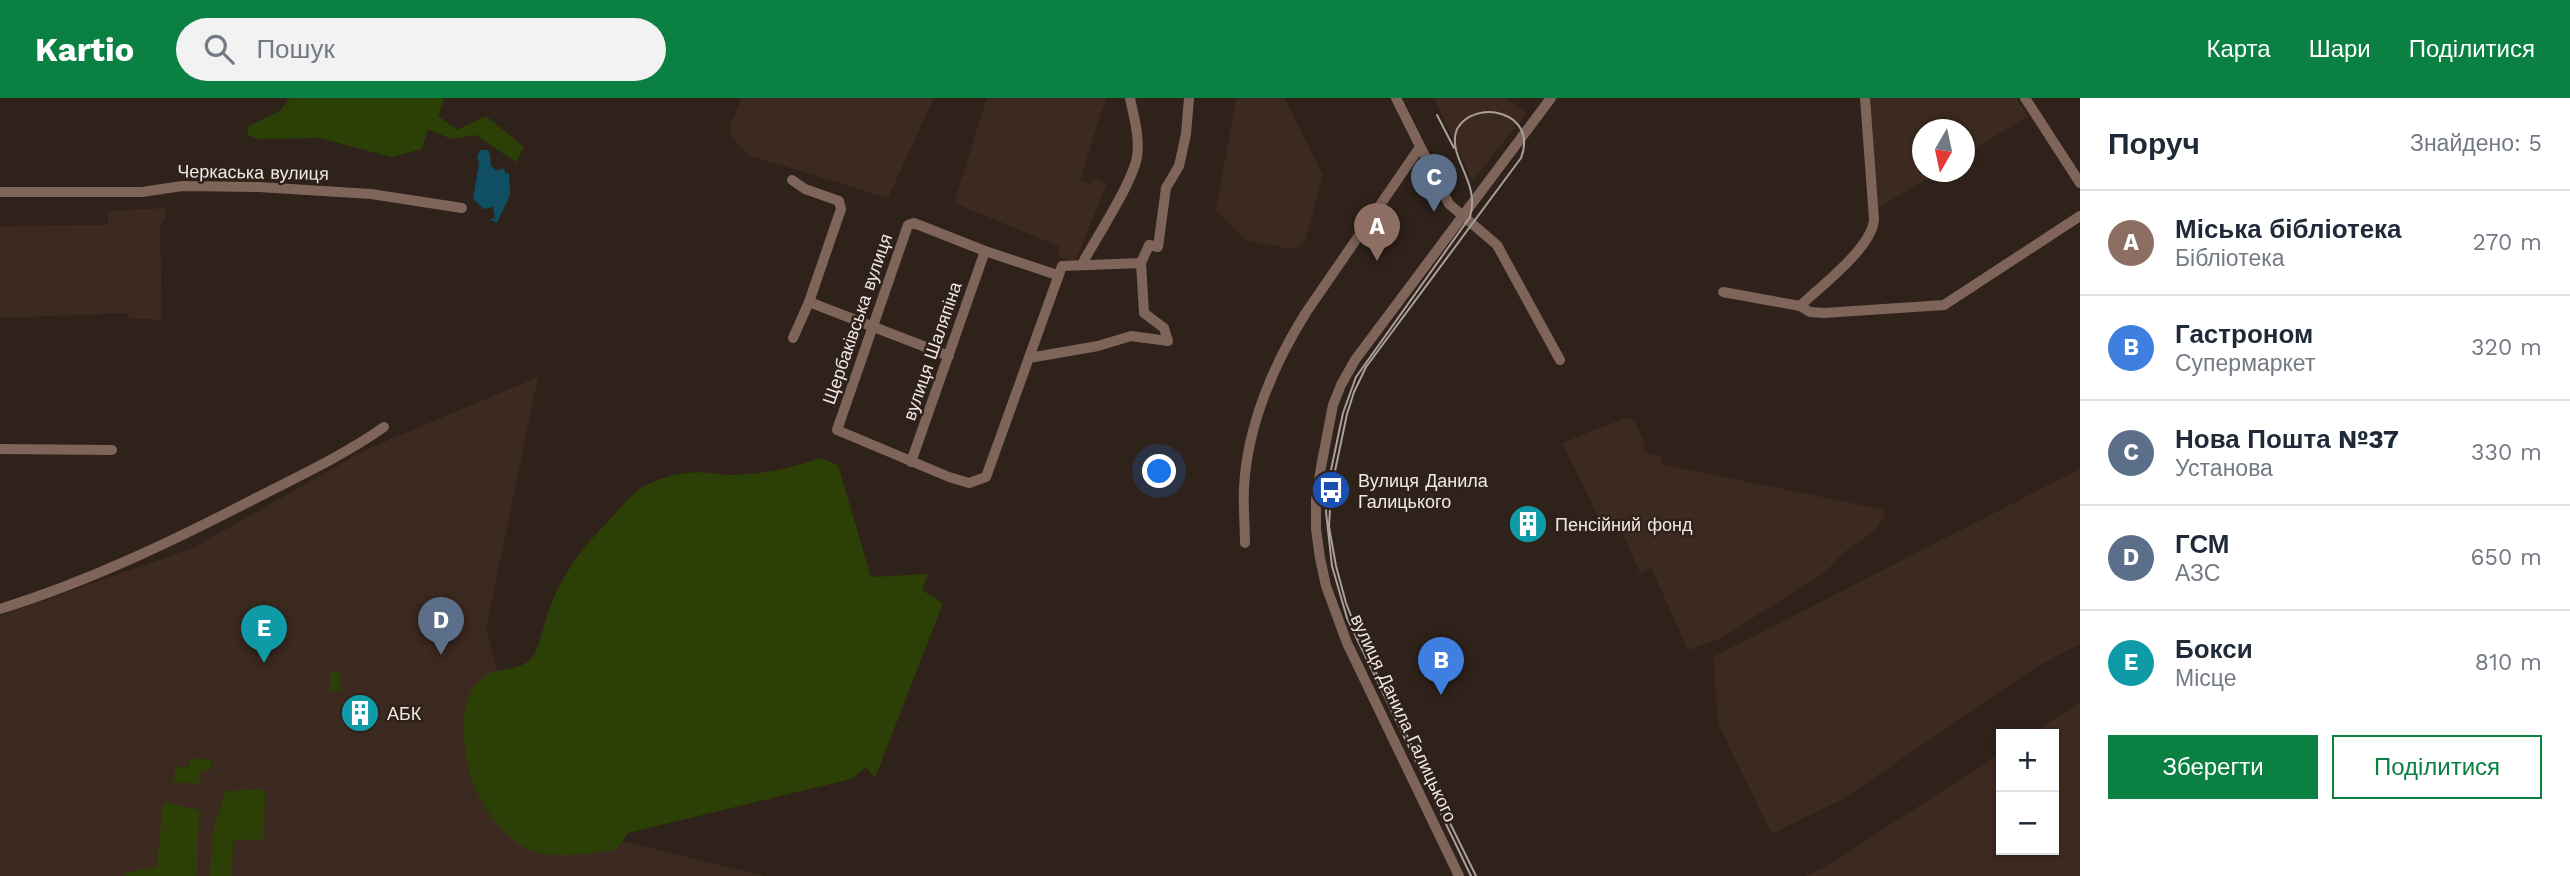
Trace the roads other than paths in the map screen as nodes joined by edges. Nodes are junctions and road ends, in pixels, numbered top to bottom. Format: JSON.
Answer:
{"nodes":[{"id":1,"x":1130,"y":98,"type":"edge"},
{"id":2,"x":1189,"y":98,"type":"edge"},
{"id":3,"x":1396,"y":98,"type":"edge"},
{"id":4,"x":1551,"y":98,"type":"edge"},
{"id":5,"x":1864,"y":98,"type":"edge"},
{"id":6,"x":2025,"y":98,"type":"edge"},
{"id":7,"x":1420,"y":147,"type":"junction"},
{"id":8,"x":792,"y":180,"type":"dead end"},
{"id":9,"x":2080,"y":183,"type":"edge"},
{"id":10,"x":0,"y":192,"type":"edge"},
{"id":11,"x":463,"y":208,"type":"dead end"},
{"id":12,"x":1463,"y":215,"type":"junction"},
{"id":13,"x":2080,"y":216,"type":"edge"},
{"id":14,"x":985,"y":251,"type":"junction"},
{"id":15,"x":1141,"y":263,"type":"junction"},
{"id":16,"x":1082,"y":264,"type":"junction"},
{"id":17,"x":1057,"y":275,"type":"junction"},
{"id":18,"x":1723,"y":292,"type":"dead end"},
{"id":19,"x":809,"y":302,"type":"junction"},
{"id":20,"x":1800,"y":306,"type":"junction"},
{"id":21,"x":874,"y":327,"type":"junction"},
{"id":22,"x":793,"y":338,"type":"dead end"},
{"id":23,"x":949,"y":356,"type":"junction"},
{"id":24,"x":1029,"y":358,"type":"junction"},
{"id":25,"x":1560,"y":360,"type":"dead end"},
{"id":26,"x":384,"y":427,"type":"dead end"},
{"id":27,"x":0,"y":450,"type":"edge"},
{"id":28,"x":112,"y":450,"type":"dead end"},
{"id":29,"x":911,"y":461,"type":"junction"},
{"id":30,"x":1245,"y":543,"type":"dead end"},
{"id":31,"x":0,"y":609,"type":"edge"},
{"id":32,"x":1459,"y":876,"type":"edge"}],
"edges":[{"from":1,"to":16,"type":"street"},
{"from":2,"to":15,"type":"street"},
{"from":3,"to":7,"type":"street"},
{"from":4,"to":12,"type":"street","name":"вулиця Данила Галицького"},
{"from":5,"to":20,"type":"street"},
{"from":6,"to":9,"type":"street"},
{"from":7,"to":12,"type":"street"},
{"from":7,"to":30,"type":"street"},
{"from":8,"to":19,"type":"street"},
{"from":10,"to":11,"type":"street","name":"Черкаська вулиця"},
{"from":12,"to":25,"type":"street"},
{"from":12,"to":32,"type":"street","name":"вулиця Данила Галицького"},
{"from":13,"to":20,"type":"street"},
{"from":14,"to":17,"type":"street"},
{"from":14,"to":21,"type":"street","name":"Щербаківська вулиця"},
{"from":14,"to":23,"type":"street","name":"вулиця Шаляпіна"},
{"from":15,"to":16,"type":"street"},
{"from":15,"to":24,"type":"street"},
{"from":16,"to":17,"type":"street"},
{"from":17,"to":24,"type":"street"},
{"from":18,"to":20,"type":"street"},
{"from":19,"to":21,"type":"street"},
{"from":19,"to":22,"type":"street"},
{"from":21,"to":23,"type":"street"},
{"from":21,"to":29,"type":"street","name":"Щербаківська вулиця"},
{"from":23,"to":29,"type":"street","name":"вулиця Шаляпіна"},
{"from":24,"to":29,"type":"street"},
{"from":26,"to":31,"type":"street"},
{"from":27,"to":28,"type":"street"}]}
